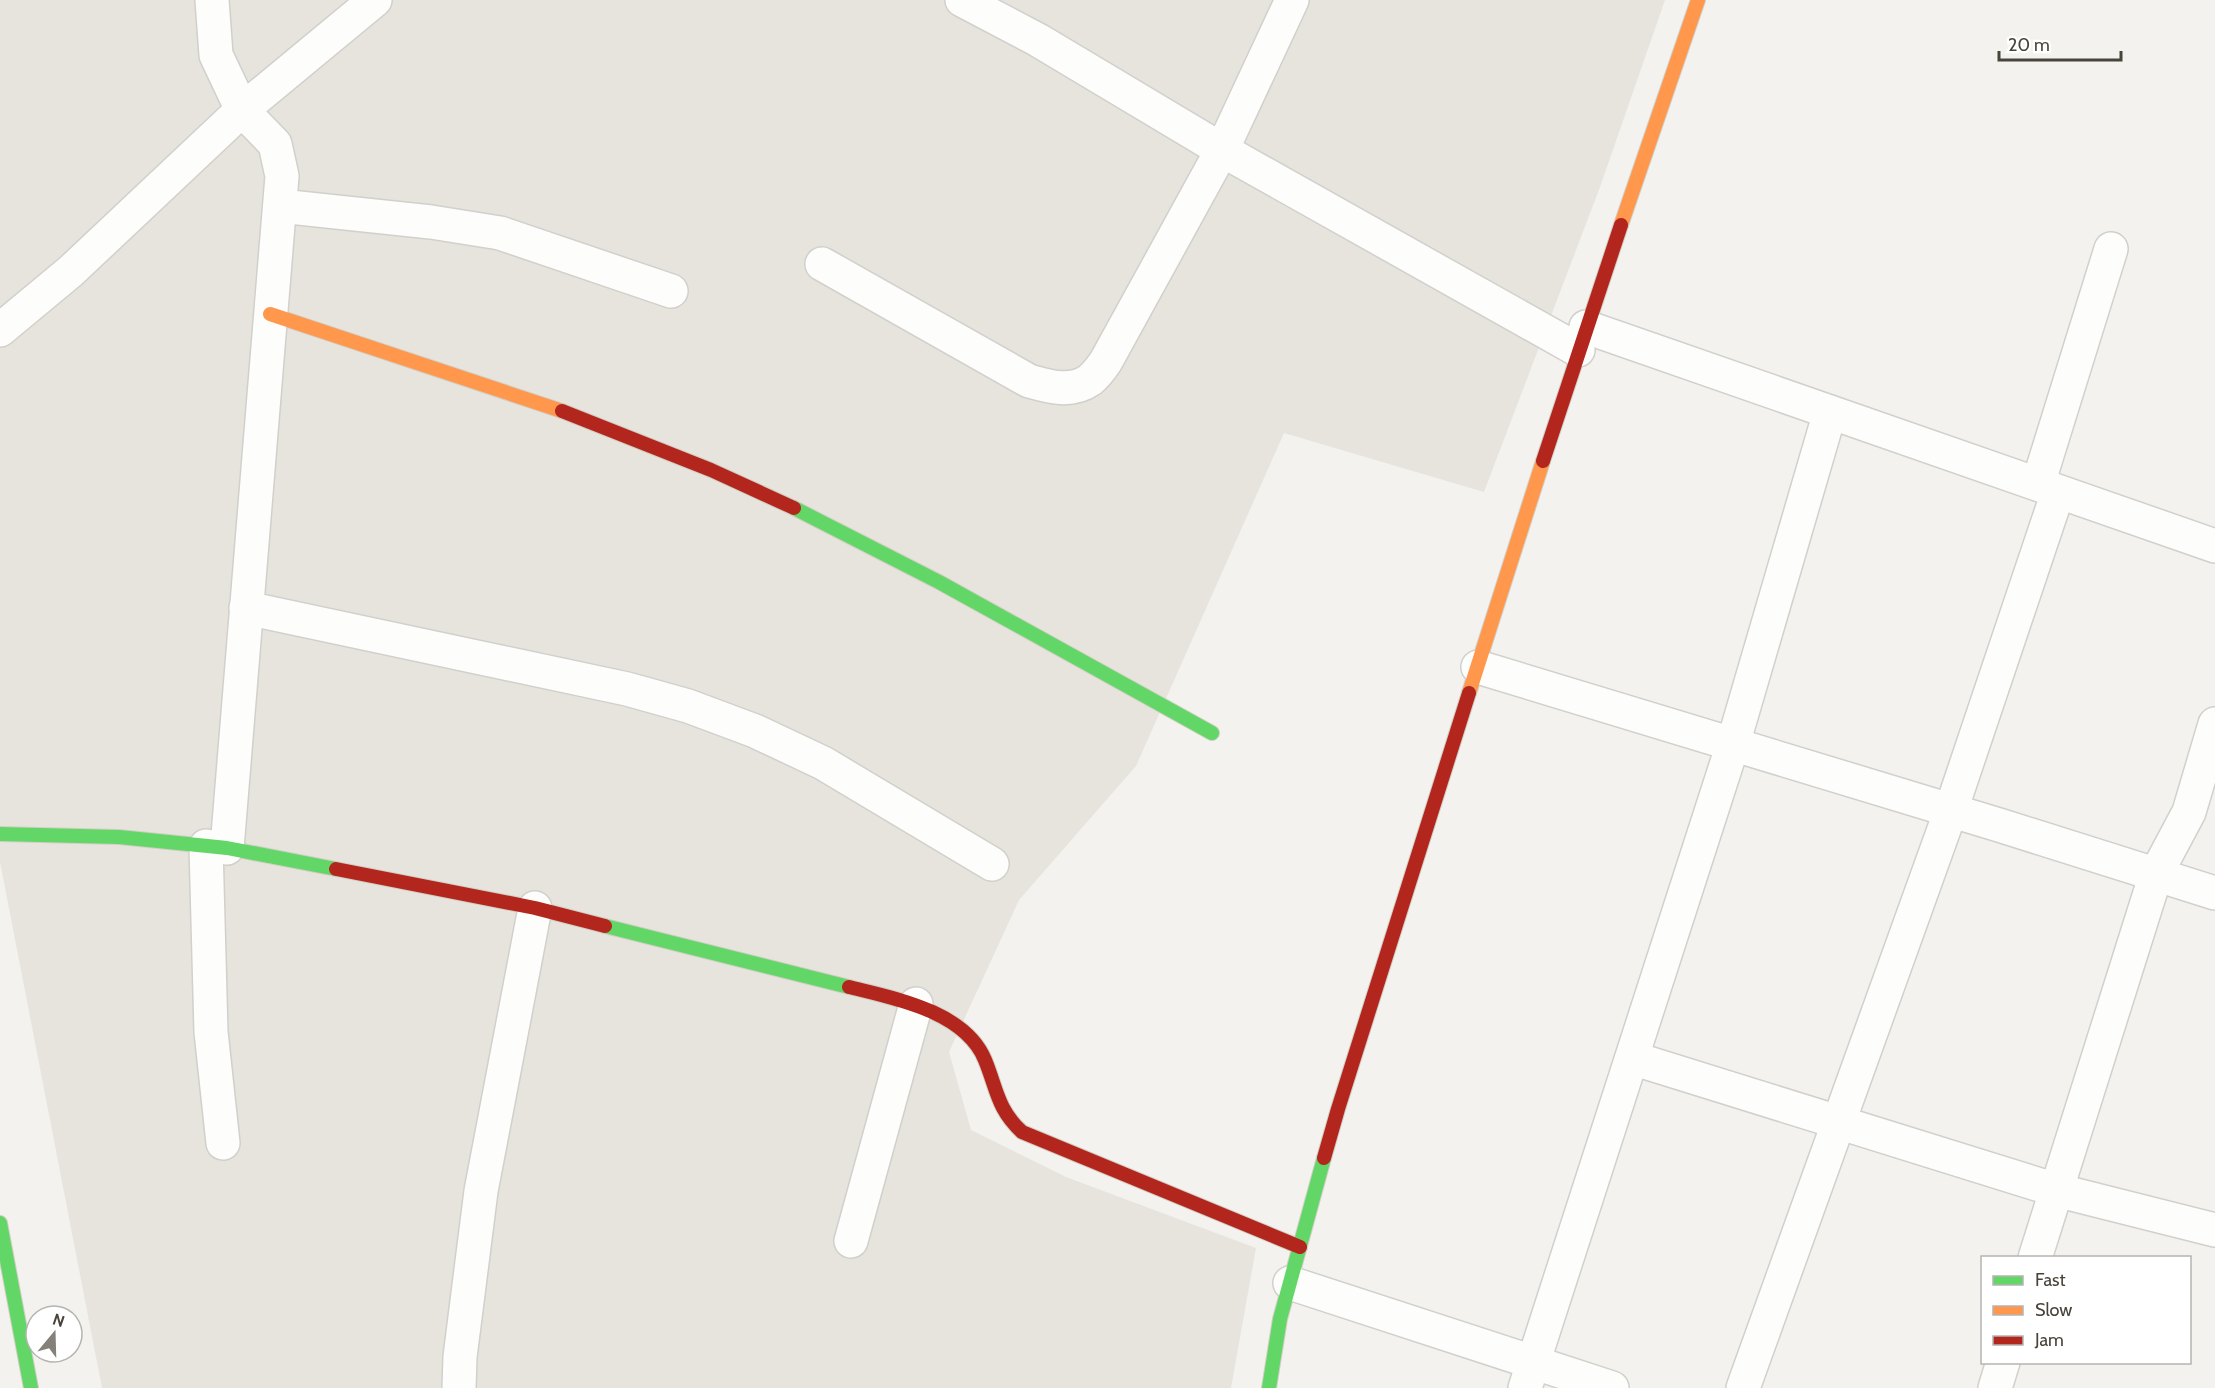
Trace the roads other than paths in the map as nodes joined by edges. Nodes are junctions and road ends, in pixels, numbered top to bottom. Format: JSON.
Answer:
{"nodes":[{"id":1,"x":212,"y":0,"type":"edge"},
{"id":2,"x":375,"y":0,"type":"edge"},
{"id":3,"x":962,"y":0,"type":"edge"},
{"id":4,"x":1292,"y":0,"type":"edge"},
{"id":5,"x":1698,"y":0,"type":"edge"},
{"id":6,"x":242,"y":110,"type":"junction"},
{"id":7,"x":1222,"y":150,"type":"junction"},
{"id":8,"x":280,"y":206,"type":"junction"},
{"id":9,"x":2112,"y":249,"type":"dead end"},
{"id":10,"x":822,"y":264,"type":"dead end"},
{"id":11,"x":671,"y":291,"type":"dead end"},
{"id":12,"x":270,"y":314,"type":"junction"},
{"id":13,"x":0,"y":330,"type":"edge"},
{"id":14,"x":1582,"y":338,"type":"junction"},
{"id":15,"x":1830,"y":412,"type":"junction"},
{"id":16,"x":2048,"y":488,"type":"junction"},
{"id":17,"x":2215,"y":546,"type":"edge"},
{"id":18,"x":246,"y":608,"type":"junction"},
{"id":19,"x":1478,"y":667,"type":"junction"},
{"id":20,"x":2215,"y":724,"type":"edge"},
{"id":21,"x":1212,"y":733,"type":"dead end"},
{"id":22,"x":1733,"y":744,"type":"junction"},
{"id":23,"x":1951,"y":810,"type":"junction"},
{"id":24,"x":0,"y":834,"type":"edge"},
{"id":25,"x":216,"y":847,"type":"junction"},
{"id":26,"x":992,"y":864,"type":"dead end"},
{"id":27,"x":2156,"y":874,"type":"junction"},
{"id":28,"x":2215,"y":893,"type":"edge"},
{"id":29,"x":535,"y":908,"type":"junction"},
{"id":30,"x":916,"y":1004,"type":"junction"},
{"id":31,"x":1632,"y":1058,"type":"junction"},
{"id":32,"x":1838,"y":1123,"type":"junction"},
{"id":33,"x":223,"y":1143,"type":"dead end"},
{"id":34,"x":2056,"y":1190,"type":"junction"},
{"id":35,"x":0,"y":1223,"type":"edge"},
{"id":36,"x":2215,"y":1230,"type":"edge"},
{"id":37,"x":851,"y":1240,"type":"dead end"},
{"id":38,"x":1300,"y":1247,"type":"junction"},
{"id":39,"x":2036,"y":1256,"type":"edge"},
{"id":40,"x":1290,"y":1283,"type":"junction"},
{"id":41,"x":2002,"y":1364,"type":"edge"},
{"id":42,"x":1529,"y":1375,"type":"edge"},
{"id":43,"x":31,"y":1388,"type":"edge"},
{"id":44,"x":459,"y":1388,"type":"edge"},
{"id":45,"x":1269,"y":1388,"type":"edge"},
{"id":46,"x":1612,"y":1388,"type":"edge"},
{"id":47,"x":1743,"y":1388,"type":"edge"},
{"id":48,"x":1995,"y":1388,"type":"edge"}],
"edges":[{"from":1,"to":6,"type":"street"},
{"from":2,"to":6,"type":"street"},
{"from":3,"to":7,"type":"street"},
{"from":4,"to":7,"type":"street"},
{"from":5,"to":14,"type":"main road"},
{"from":6,"to":8,"type":"street"},
{"from":6,"to":13,"type":"street"},
{"from":7,"to":10,"type":"street"},
{"from":7,"to":14,"type":"street"},
{"from":8,"to":11,"type":"street"},
{"from":8,"to":12,"type":"street"},
{"from":9,"to":16,"type":"street"},
{"from":12,"to":18,"type":"street"},
{"from":12,"to":21,"type":"main road"},
{"from":14,"to":15,"type":"street"},
{"from":14,"to":19,"type":"main road"},
{"from":15,"to":16,"type":"street"},
{"from":15,"to":22,"type":"street"},
{"from":16,"to":17,"type":"street"},
{"from":16,"to":23,"type":"street"},
{"from":18,"to":25,"type":"street"},
{"from":18,"to":26,"type":"street"},
{"from":19,"to":22,"type":"street"},
{"from":19,"to":38,"type":"main road"},
{"from":20,"to":27,"type":"street"},
{"from":22,"to":23,"type":"street"},
{"from":22,"to":31,"type":"street"},
{"from":23,"to":27,"type":"street"},
{"from":23,"to":32,"type":"street"},
{"from":24,"to":25,"type":"main road"},
{"from":25,"to":29,"type":"main road"},
{"from":25,"to":33,"type":"street"},
{"from":27,"to":28,"type":"street"},
{"from":27,"to":34,"type":"street"},
{"from":29,"to":30,"type":"main road"},
{"from":29,"to":44,"type":"street"},
{"from":30,"to":37,"type":"street"},
{"from":30,"to":38,"type":"main road"},
{"from":31,"to":32,"type":"street"},
{"from":31,"to":42,"type":"street"},
{"from":32,"to":34,"type":"street"},
{"from":32,"to":47,"type":"street"},
{"from":34,"to":36,"type":"street"},
{"from":34,"to":39,"type":"street"},
{"from":35,"to":43,"type":"main road"},
{"from":38,"to":40,"type":"main road"},
{"from":40,"to":42,"type":"street"},
{"from":40,"to":45,"type":"main road"},
{"from":41,"to":48,"type":"street"},
{"from":42,"to":46,"type":"street"}]}
